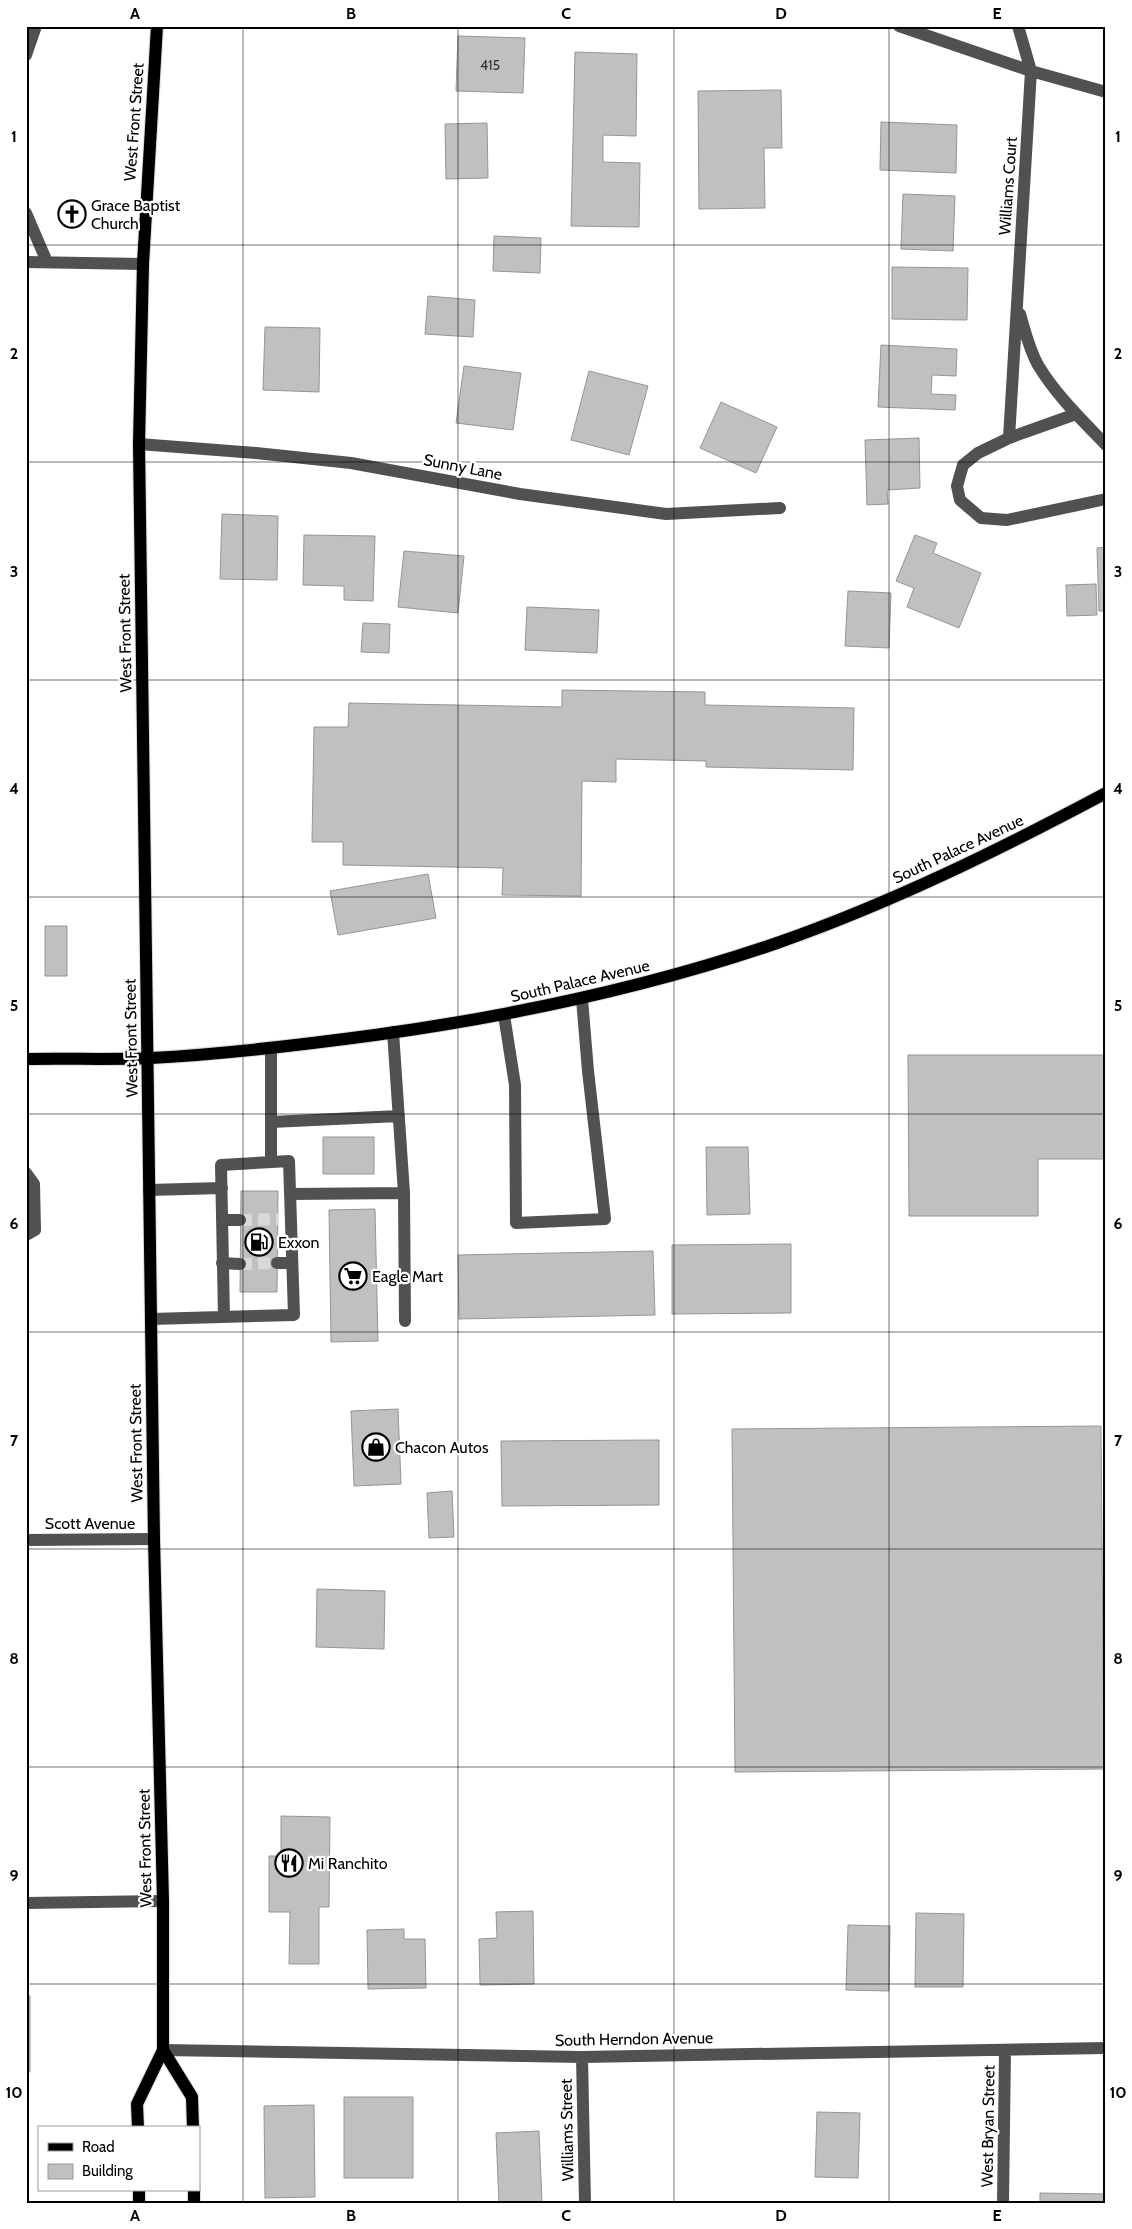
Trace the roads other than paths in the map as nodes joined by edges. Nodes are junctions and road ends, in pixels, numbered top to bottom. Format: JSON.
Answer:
{"nodes":[{"id":1,"x":36,"y":26,"type":"edge"},
{"id":2,"x":157,"y":26,"type":"edge"},
{"id":3,"x":899,"y":26,"type":"edge"},
{"id":4,"x":1018,"y":26,"type":"edge"},
{"id":5,"x":26,"y":54,"type":"edge"},
{"id":6,"x":1031,"y":71,"type":"junction"},
{"id":7,"x":1106,"y":92,"type":"edge"},
{"id":8,"x":26,"y":213,"type":"edge"},
{"id":9,"x":26,"y":262,"type":"edge"},
{"id":10,"x":47,"y":262,"type":"junction"},
{"id":11,"x":143,"y":264,"type":"junction"},
{"id":12,"x":1017,"y":304,"type":"junction"},
{"id":13,"x":1076,"y":414,"type":"junction"},
{"id":14,"x":1009,"y":438,"type":"junction"},
{"id":15,"x":139,"y":444,"type":"junction"},
{"id":16,"x":1106,"y":445,"type":"edge"},
{"id":17,"x":1106,"y":499,"type":"edge"},
{"id":18,"x":780,"y":508,"type":"dead end"},
{"id":19,"x":1106,"y":793,"type":"edge"},
{"id":20,"x":582,"y":999,"type":"junction"},
{"id":21,"x":504,"y":1015,"type":"junction"},
{"id":22,"x":393,"y":1032,"type":"junction"},
{"id":23,"x":271,"y":1048,"type":"junction"},
{"id":24,"x":26,"y":1058,"type":"edge"},
{"id":25,"x":147,"y":1058,"type":"junction"},
{"id":26,"x":399,"y":1116,"type":"junction"},
{"id":27,"x":271,"y":1122,"type":"junction"},
{"id":28,"x":271,"y":1162,"type":"junction"},
{"id":29,"x":26,"y":1173,"type":"edge"},
{"id":30,"x":222,"y":1188,"type":"junction"},
{"id":31,"x":149,"y":1190,"type":"junction"},
{"id":32,"x":404,"y":1193,"type":"junction"},
{"id":33,"x":290,"y":1194,"type":"junction"},
{"id":34,"x":222,"y":1220,"type":"junction"},
{"id":35,"x":240,"y":1220,"type":"tunnel mouth"},
{"id":36,"x":26,"y":1235,"type":"edge"},
{"id":37,"x":222,"y":1263,"type":"junction"},
{"id":38,"x":277,"y":1263,"type":"tunnel mouth"},
{"id":39,"x":292,"y":1263,"type":"junction"},
{"id":40,"x":240,"y":1264,"type":"tunnel mouth"},
{"id":41,"x":224,"y":1317,"type":"junction"},
{"id":42,"x":151,"y":1319,"type":"junction"},
{"id":43,"x":405,"y":1321,"type":"dead end"},
{"id":44,"x":154,"y":1539,"type":"junction"},
{"id":45,"x":26,"y":1540,"type":"edge"},
{"id":46,"x":163,"y":1901,"type":"junction"},
{"id":47,"x":26,"y":1903,"type":"edge"},
{"id":48,"x":1106,"y":2048,"type":"edge"},
{"id":49,"x":163,"y":2050,"type":"junction"},
{"id":50,"x":1005,"y":2050,"type":"junction"},
{"id":51,"x":582,"y":2057,"type":"junction"},
{"id":52,"x":138,"y":2126,"type":"edge"},
{"id":53,"x":193,"y":2126,"type":"edge"},
{"id":54,"x":585,"y":2203,"type":"edge"},
{"id":55,"x":1003,"y":2203,"type":"edge"}],
"edges":[{"from":1,"to":5,"type":"street"},
{"from":2,"to":11,"type":"main road","name":"West Front Street"},
{"from":3,"to":6,"type":"street"},
{"from":4,"to":6,"type":"street","name":"Williams Court"},
{"from":6,"to":7,"type":"street"},
{"from":6,"to":12,"type":"street","name":"Williams Court"},
{"from":8,"to":10,"type":"street"},
{"from":9,"to":10,"type":"street"},
{"from":10,"to":11,"type":"street"},
{"from":11,"to":15,"type":"main road","name":"West Front Street"},
{"from":12,"to":13,"type":"street","name":"Williams Court"},
{"from":12,"to":14,"type":"street","name":"Williams Court"},
{"from":13,"to":14,"type":"street"},
{"from":13,"to":16,"type":"street","name":"Williams Court"},
{"from":14,"to":17,"type":"street"},
{"from":15,"to":18,"type":"street","name":"Sunny Lane"},
{"from":15,"to":25,"type":"main road","name":"West Front Street"},
{"from":19,"to":20,"type":"main road","name":"South Palace Avenue"},
{"from":20,"to":21,"type":"main road","name":"South Palace Avenue"},
{"from":20,"to":21,"type":"street"},
{"from":21,"to":22,"type":"main road","name":"South Palace Avenue"},
{"from":22,"to":23,"type":"main road","name":"South Palace Avenue"},
{"from":22,"to":26,"type":"street"},
{"from":23,"to":25,"type":"main road","name":"South Palace Avenue"},
{"from":23,"to":27,"type":"street"},
{"from":24,"to":25,"type":"main road","name":"South Palace Avenue"},
{"from":25,"to":31,"type":"main road","name":"West Front Street"},
{"from":26,"to":27,"type":"street"},
{"from":26,"to":32,"type":"street"},
{"from":27,"to":28,"type":"street"},
{"from":28,"to":30,"type":"street"},
{"from":28,"to":33,"type":"street"},
{"from":29,"to":36,"type":"street"},
{"from":30,"to":31,"type":"street"},
{"from":30,"to":34,"type":"street"},
{"from":31,"to":42,"type":"main road","name":"West Front Street"},
{"from":32,"to":33,"type":"street"},
{"from":32,"to":43,"type":"street"},
{"from":33,"to":39,"type":"street"},
{"from":34,"to":35,"type":"street"},
{"from":34,"to":37,"type":"street"},
{"from":37,"to":40,"type":"street"},
{"from":37,"to":41,"type":"street"},
{"from":38,"to":39,"type":"street"},
{"from":39,"to":41,"type":"street"},
{"from":41,"to":42,"type":"street"},
{"from":42,"to":44,"type":"main road","name":"West Front Street"},
{"from":44,"to":45,"type":"street","name":"Scott Avenue"},
{"from":44,"to":46,"type":"main road","name":"West Front Street"},
{"from":46,"to":47,"type":"street"},
{"from":46,"to":49,"type":"main road","name":"West Front Street"},
{"from":48,"to":50,"type":"street","name":"South Herndon Avenue"},
{"from":49,"to":51,"type":"street","name":"South Herndon Avenue"},
{"from":49,"to":52,"type":"main road","name":"West Front Street"},
{"from":49,"to":53,"type":"main road"},
{"from":50,"to":51,"type":"street","name":"South Herndon Avenue"},
{"from":50,"to":55,"type":"street","name":"West Bryan Street"},
{"from":51,"to":54,"type":"street","name":"Williams Street"}]}
